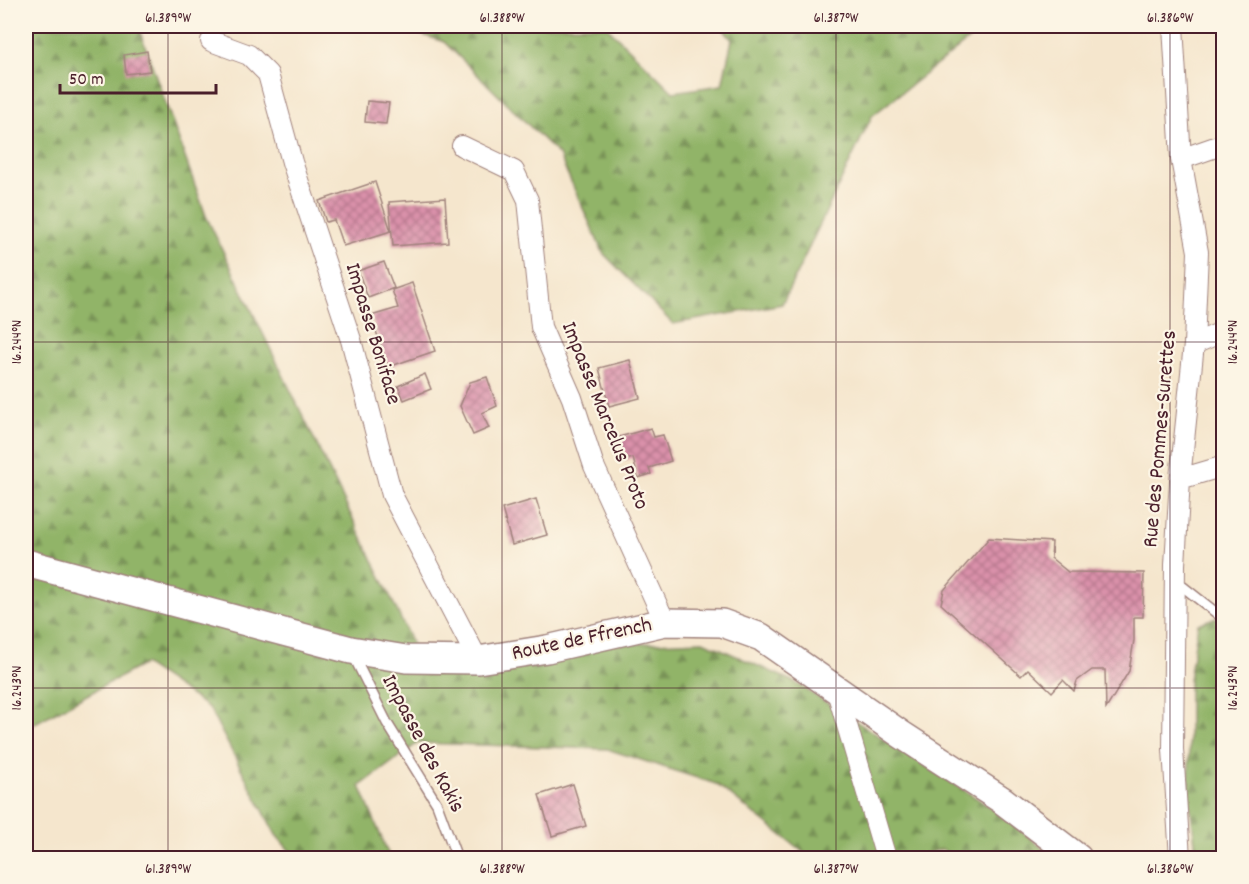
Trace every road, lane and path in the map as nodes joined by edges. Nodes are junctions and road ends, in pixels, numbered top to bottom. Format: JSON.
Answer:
{"nodes":[{"id":1,"x":1173,"y":26,"type":"edge"},
{"id":2,"x":211,"y":41,"type":"dead end"},
{"id":3,"x":1224,"y":144,"type":"edge"},
{"id":4,"x":462,"y":146,"type":"dead end"},
{"id":5,"x":1181,"y":159,"type":"junction"},
{"id":6,"x":1224,"y":331,"type":"edge"},
{"id":7,"x":1194,"y":344,"type":"junction"},
{"id":8,"x":1224,"y":466,"type":"edge"},
{"id":9,"x":1180,"y":479,"type":"junction"},
{"id":10,"x":26,"y":563,"type":"edge"},
{"id":11,"x":1175,"y":581,"type":"junction"},
{"id":12,"x":1224,"y":619,"type":"edge"},
{"id":13,"x":665,"y":622,"type":"junction"},
{"id":14,"x":351,"y":650,"type":"junction"},
{"id":15,"x":478,"y":660,"type":"junction"},
{"id":16,"x":836,"y":688,"type":"junction"},
{"id":17,"x":457,"y":858,"type":"edge"},
{"id":18,"x":886,"y":858,"type":"edge"},
{"id":19,"x":1078,"y":858,"type":"edge"},
{"id":20,"x":1180,"y":858,"type":"edge"}],
"edges":[{"from":1,"to":5,"type":"street","name":"Rue des Pommes-Surettes"},
{"from":2,"to":15,"type":"street","name":"Impasse Boniface"},
{"from":3,"to":5,"type":"street"},
{"from":4,"to":13,"type":"street","name":"Impasse Marcelus Proto"},
{"from":5,"to":7,"type":"street","name":"Rue des Pommes-Surettes"},
{"from":6,"to":7,"type":"street"},
{"from":7,"to":9,"type":"street","name":"Rue des Pommes-Surettes"},
{"from":8,"to":9,"type":"street"},
{"from":9,"to":11,"type":"street","name":"Rue des Pommes-Surettes"},
{"from":10,"to":14,"type":"main road","name":"Route de Ffrench"},
{"from":11,"to":12,"type":"lane"},
{"from":11,"to":20,"type":"street","name":"Rue des Pommes-Surettes"},
{"from":13,"to":15,"type":"main road","name":"Route de Ffrench"},
{"from":13,"to":16,"type":"main road","name":"Route de Ffrench"},
{"from":14,"to":15,"type":"main road","name":"Route de Ffrench"},
{"from":14,"to":17,"type":"lane","name":"Impasse des Kakis"},
{"from":16,"to":18,"type":"street"},
{"from":16,"to":19,"type":"main road","name":"Route de Ffrench"}]}
